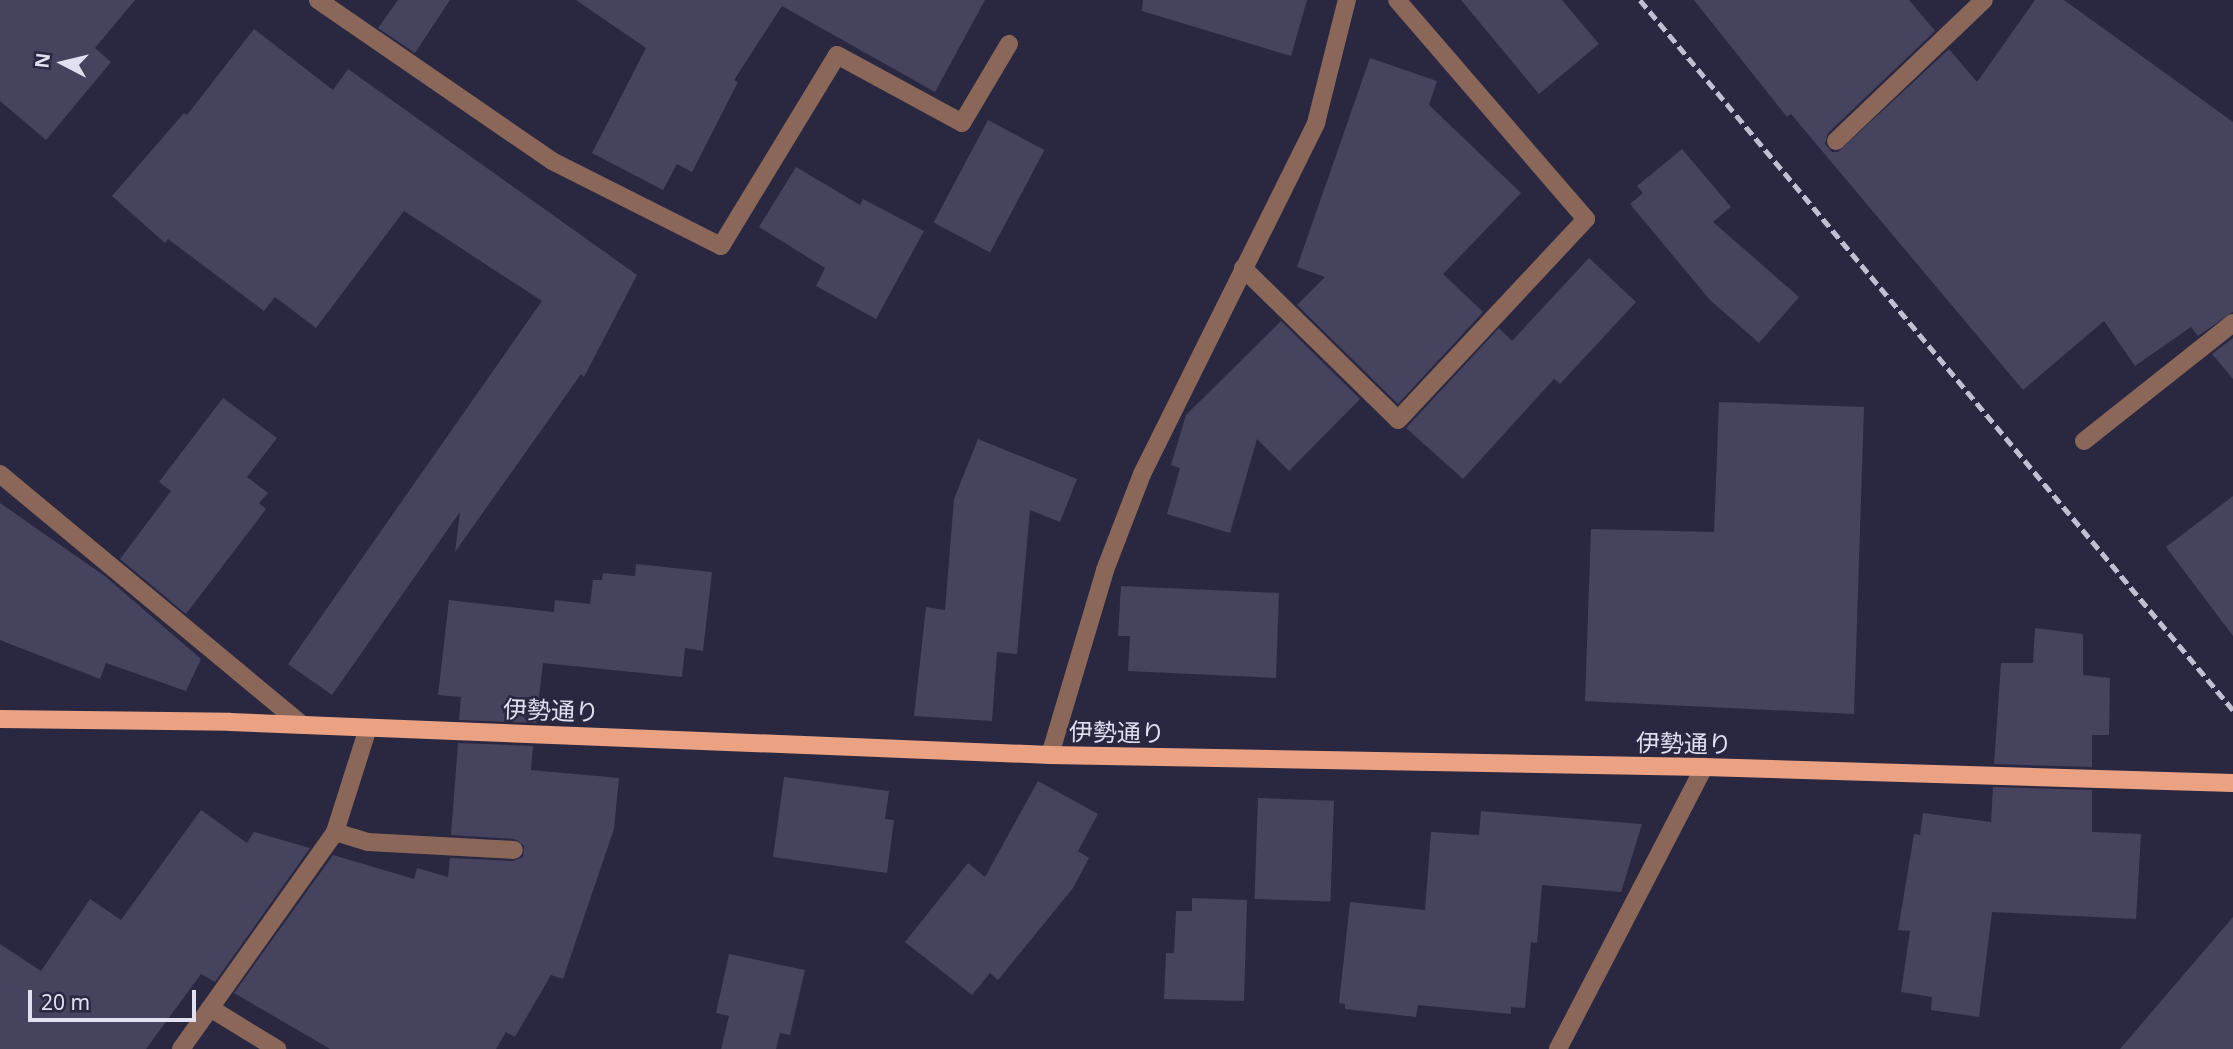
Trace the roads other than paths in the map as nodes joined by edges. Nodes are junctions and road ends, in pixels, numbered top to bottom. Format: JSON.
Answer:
{"nodes":[{"id":1,"x":318,"y":0,"type":"edge"},
{"id":2,"x":1348,"y":0,"type":"edge"},
{"id":3,"x":1397,"y":0,"type":"edge"},
{"id":4,"x":1984,"y":0,"type":"edge"},
{"id":5,"x":1009,"y":44,"type":"dead end"},
{"id":6,"x":1836,"y":141,"type":"dead end"},
{"id":7,"x":1243,"y":268,"type":"junction"},
{"id":8,"x":2233,"y":323,"type":"edge"},
{"id":9,"x":2084,"y":441,"type":"dead end"},
{"id":10,"x":0,"y":474,"type":"edge"},
{"id":11,"x":0,"y":719,"type":"edge"},
{"id":12,"x":302,"y":725,"type":"junction"},
{"id":13,"x":368,"y":727,"type":"junction"},
{"id":14,"x":1050,"y":755,"type":"junction"},
{"id":15,"x":1704,"y":767,"type":"junction"},
{"id":16,"x":2233,"y":783,"type":"edge"},
{"id":17,"x":335,"y":832,"type":"junction"},
{"id":18,"x":514,"y":850,"type":"dead end"},
{"id":19,"x":210,"y":1008,"type":"junction"},
{"id":20,"x":181,"y":1049,"type":"edge"},
{"id":21,"x":277,"y":1049,"type":"edge"},
{"id":22,"x":1558,"y":1049,"type":"edge"}],
"edges":[{"from":1,"to":5,"type":"lane"},
{"from":2,"to":7,"type":"lane"},
{"from":3,"to":7,"type":"lane"},
{"from":4,"to":6,"type":"lane"},
{"from":7,"to":14,"type":"lane"},
{"from":8,"to":9,"type":"lane"},
{"from":10,"to":12,"type":"lane"},
{"from":11,"to":12,"type":"main road","name":"伊勢通り"},
{"from":12,"to":13,"type":"main road","name":"伊勢通り"},
{"from":13,"to":14,"type":"main road","name":"伊勢通り"},
{"from":13,"to":17,"type":"lane"},
{"from":14,"to":15,"type":"main road","name":"伊勢通り"},
{"from":15,"to":16,"type":"main road","name":"伊勢通り"},
{"from":15,"to":22,"type":"lane"},
{"from":17,"to":18,"type":"lane"},
{"from":17,"to":19,"type":"lane"},
{"from":19,"to":20,"type":"lane"},
{"from":19,"to":21,"type":"lane"}]}
